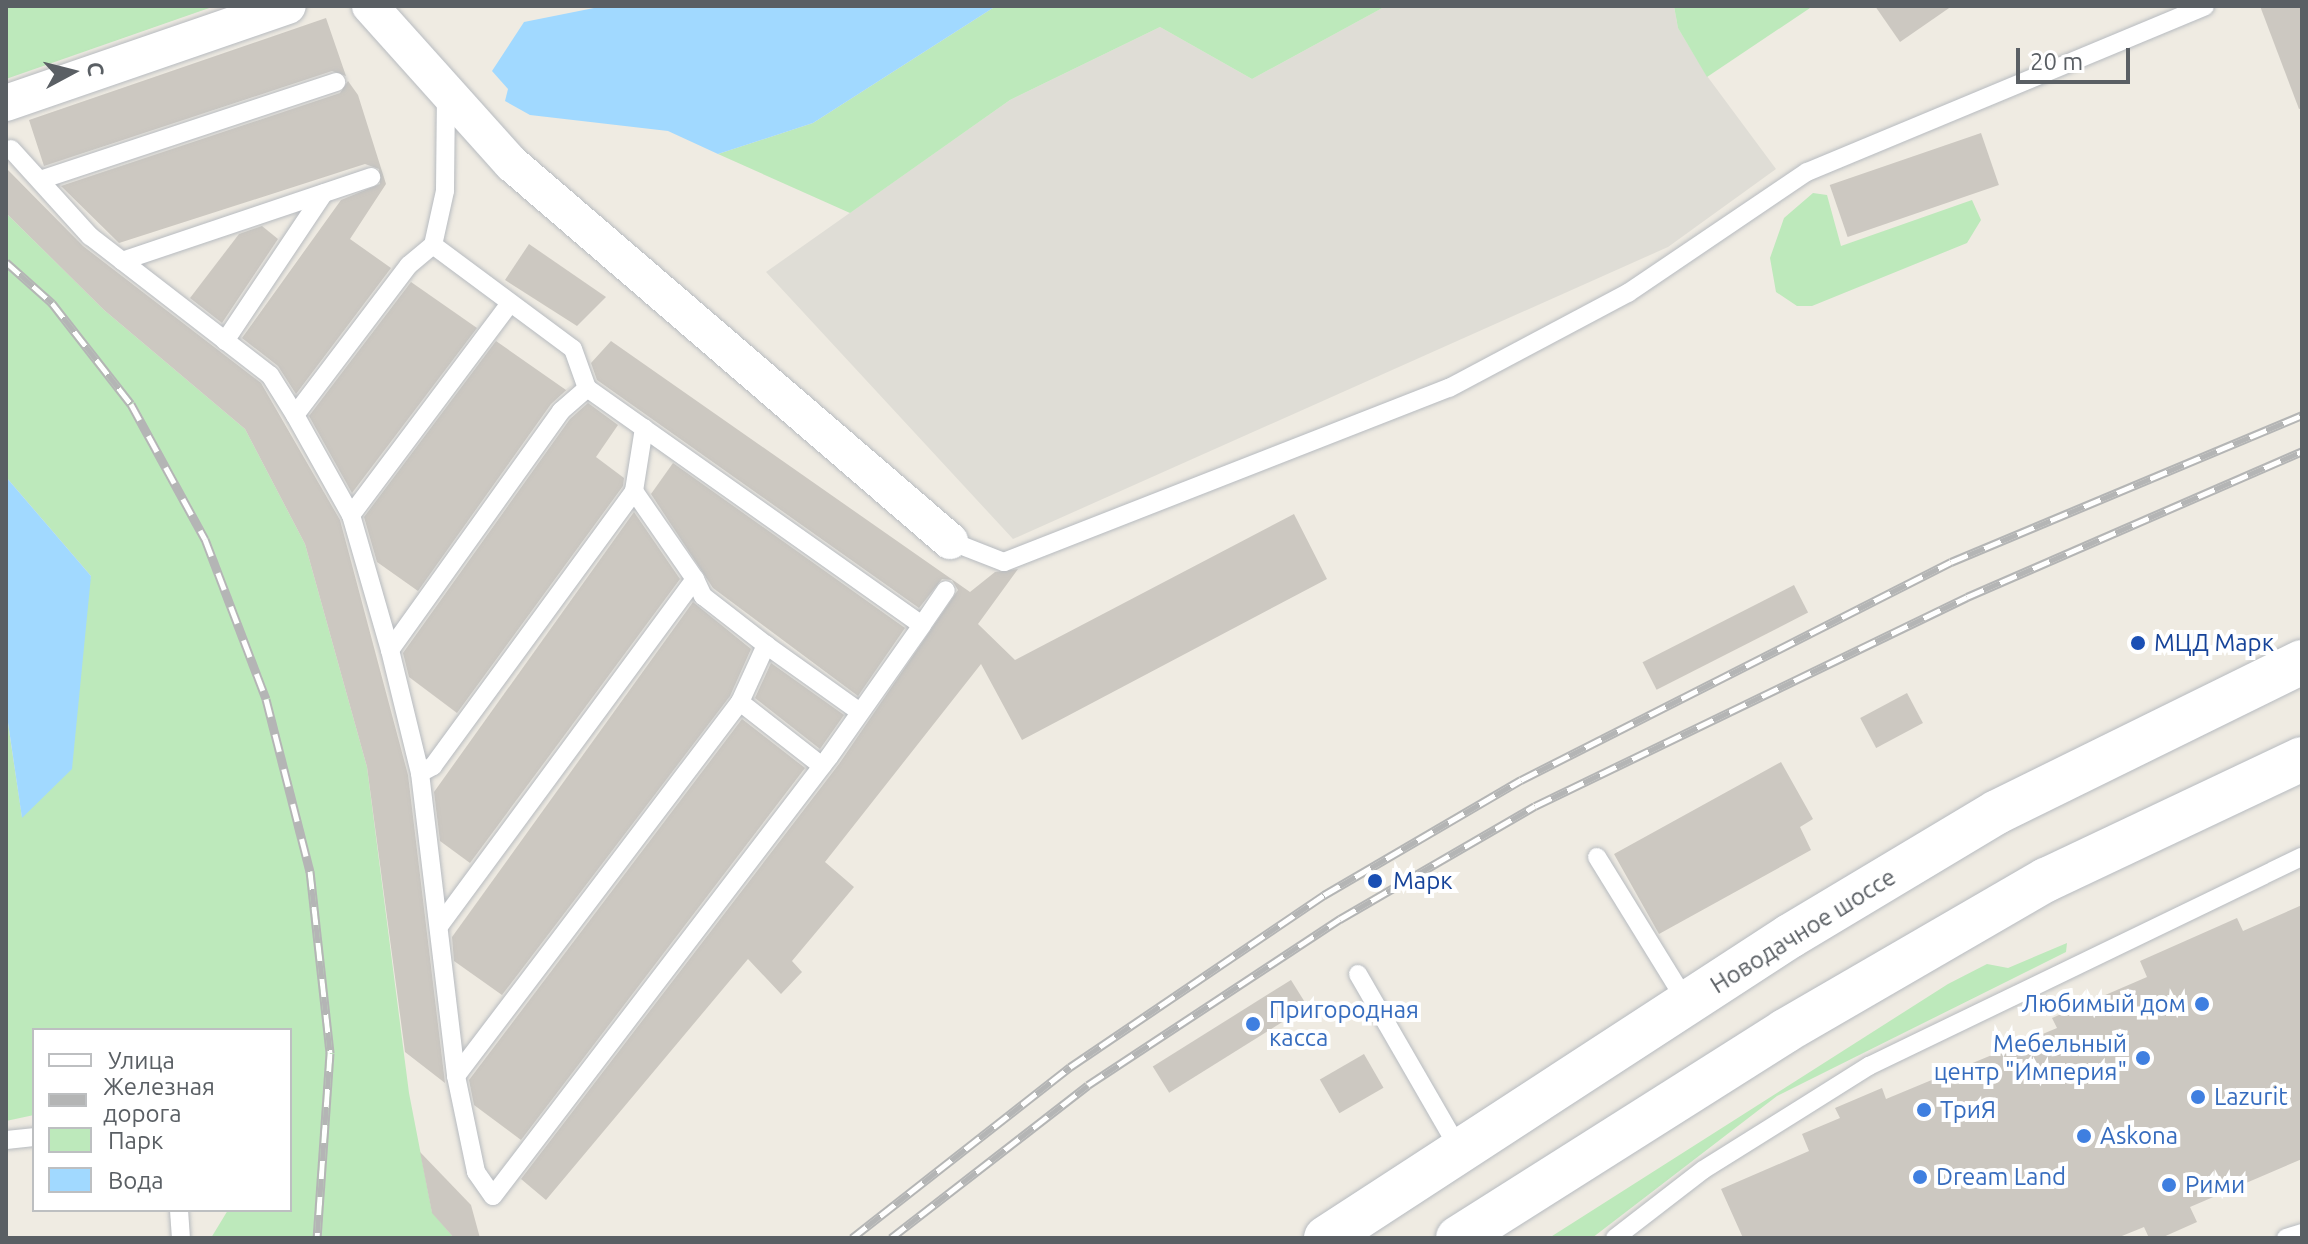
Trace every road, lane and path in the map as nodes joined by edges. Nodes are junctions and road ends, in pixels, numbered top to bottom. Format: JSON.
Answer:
{"nodes":[{"id":1,"x":288,"y":6,"type":"edge"},
{"id":2,"x":370,"y":6,"type":"edge"},
{"id":3,"x":2205,"y":6,"type":"edge"},
{"id":4,"x":336,"y":82,"type":"dead end"},
{"id":5,"x":446,"y":88,"type":"junction"},
{"id":6,"x":6,"y":103,"type":"edge"},
{"id":7,"x":11,"y":149,"type":"dead end"},
{"id":8,"x":371,"y":177,"type":"dead end"},
{"id":9,"x":40,"y":180,"type":"junction"},
{"id":10,"x":324,"y":193,"type":"junction"},
{"id":11,"x":433,"y":245,"type":"junction"},
{"id":12,"x":122,"y":261,"type":"junction"},
{"id":13,"x":510,"y":303,"type":"junction"},
{"id":14,"x":225,"y":341,"type":"junction"},
{"id":15,"x":587,"y":388,"type":"junction"},
{"id":16,"x":295,"y":415,"type":"junction"},
{"id":17,"x":644,"y":428,"type":"junction"},
{"id":18,"x":634,"y":491,"type":"junction"},
{"id":19,"x":351,"y":515,"type":"junction"},
{"id":20,"x":950,"y":541,"type":"joint"},
{"id":21,"x":695,"y":579,"type":"junction"},
{"id":22,"x":946,"y":590,"type":"dead end"},
{"id":23,"x":922,"y":625,"type":"junction"},
{"id":24,"x":766,"y":645,"type":"junction"},
{"id":25,"x":390,"y":650,"type":"junction"},
{"id":26,"x":2302,"y":662,"type":"edge"},
{"id":27,"x":740,"y":702,"type":"junction"},
{"id":28,"x":860,"y":712,"type":"junction"},
{"id":29,"x":2302,"y":759,"type":"edge"},
{"id":30,"x":822,"y":766,"type":"junction"},
{"id":31,"x":420,"y":773,"type":"junction"},
{"id":32,"x":1597,"y":857,"type":"dead end"},
{"id":33,"x":2302,"y":857,"type":"edge"},
{"id":34,"x":439,"y":926,"type":"junction"},
{"id":35,"x":1358,"y":974,"type":"dead end"},
{"id":36,"x":1687,"y":1003,"type":"junction"},
{"id":37,"x":456,"y":1076,"type":"junction"},
{"id":38,"x":32,"y":1137,"type":"edge"},
{"id":39,"x":6,"y":1140,"type":"edge"},
{"id":40,"x":1459,"y":1149,"type":"junction"},
{"id":41,"x":179,"y":1212,"type":"edge"},
{"id":42,"x":2302,"y":1233,"type":"edge"},
{"id":43,"x":181,"y":1238,"type":"edge"},
{"id":44,"x":1326,"y":1238,"type":"edge"},
{"id":45,"x":1458,"y":1238,"type":"edge"},
{"id":46,"x":1615,"y":1238,"type":"edge"},
{"id":47,"x":2286,"y":1238,"type":"edge"}],
"edges":[{"from":1,"to":6,"type":"street"},
{"from":2,"to":5,"type":"street"},
{"from":3,"to":20,"type":"lane"},
{"from":4,"to":9,"type":"lane"},
{"from":5,"to":11,"type":"lane"},
{"from":5,"to":20,"type":"street"},
{"from":7,"to":9,"type":"lane"},
{"from":8,"to":10,"type":"lane"},
{"from":9,"to":12,"type":"lane"},
{"from":10,"to":12,"type":"lane"},
{"from":10,"to":14,"type":"lane"},
{"from":11,"to":13,"type":"lane"},
{"from":11,"to":16,"type":"lane"},
{"from":12,"to":14,"type":"lane"},
{"from":13,"to":15,"type":"lane"},
{"from":13,"to":19,"type":"lane"},
{"from":14,"to":16,"type":"lane"},
{"from":15,"to":17,"type":"lane"},
{"from":15,"to":25,"type":"lane"},
{"from":16,"to":19,"type":"lane"},
{"from":17,"to":18,"type":"lane"},
{"from":17,"to":23,"type":"lane"},
{"from":18,"to":21,"type":"lane"},
{"from":18,"to":31,"type":"lane"},
{"from":19,"to":25,"type":"lane"},
{"from":21,"to":24,"type":"lane"},
{"from":21,"to":34,"type":"lane"},
{"from":22,"to":23,"type":"lane"},
{"from":23,"to":28,"type":"lane"},
{"from":24,"to":27,"type":"lane"},
{"from":24,"to":28,"type":"lane"},
{"from":25,"to":31,"type":"lane"},
{"from":26,"to":36,"type":"main road","name":"Новодачное шоссе"},
{"from":27,"to":30,"type":"lane"},
{"from":27,"to":37,"type":"lane"},
{"from":28,"to":30,"type":"lane"},
{"from":29,"to":45,"type":"main road"},
{"from":30,"to":37,"type":"lane"},
{"from":31,"to":34,"type":"lane"},
{"from":32,"to":36,"type":"lane"},
{"from":33,"to":46,"type":"lane"},
{"from":34,"to":37,"type":"lane"},
{"from":35,"to":40,"type":"lane"},
{"from":36,"to":40,"type":"main road","name":"Новодачное шоссе"},
{"from":38,"to":39,"type":"lane"},
{"from":40,"to":44,"type":"main road","name":"Новодачное шоссе"},
{"from":41,"to":43,"type":"lane"},
{"from":42,"to":47,"type":"lane"}]}
